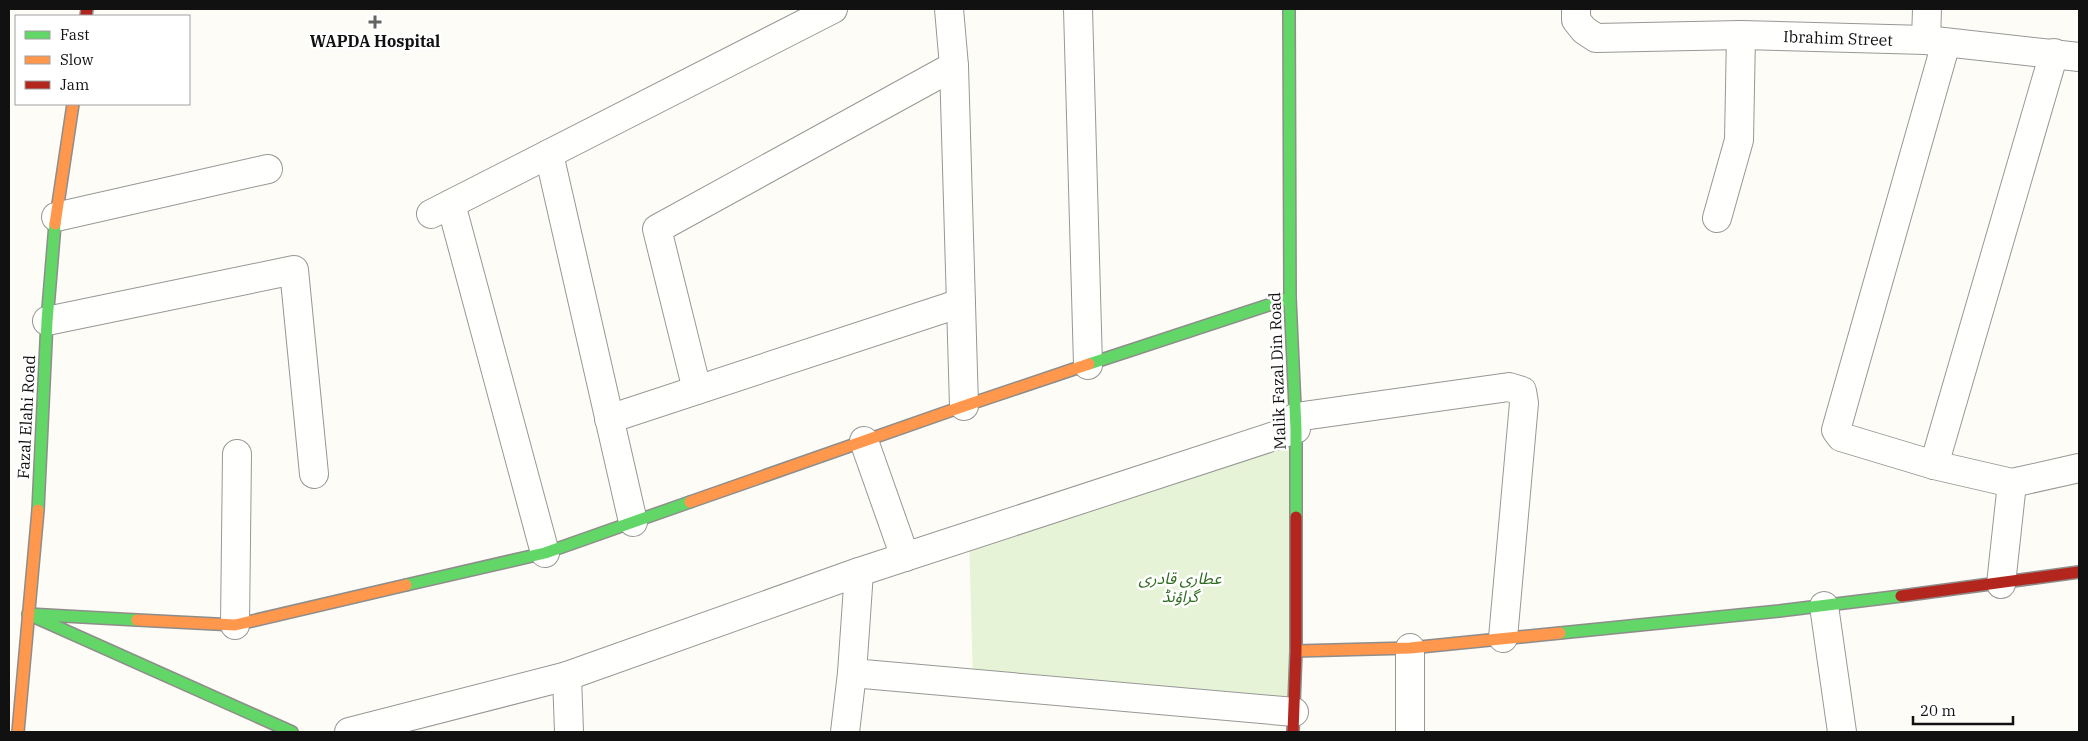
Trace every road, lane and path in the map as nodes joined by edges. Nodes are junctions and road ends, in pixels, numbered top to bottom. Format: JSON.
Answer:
{"nodes":[{"id":1,"x":833,"y":9,"type":"edge"},
{"id":2,"x":949,"y":9,"type":"edge"},
{"id":3,"x":1078,"y":9,"type":"edge"},
{"id":4,"x":1289,"y":9,"type":"edge"},
{"id":5,"x":1576,"y":9,"type":"edge"},
{"id":6,"x":1927,"y":9,"type":"edge"},
{"id":7,"x":1741,"y":35,"type":"junction"},
{"id":8,"x":1936,"y":42,"type":"junction"},
{"id":9,"x":2067,"y":55,"type":"edge"},
{"id":10,"x":954,"y":66,"type":"junction"},
{"id":11,"x":73,"y":105,"type":"edge"},
{"id":12,"x":549,"y":154,"type":"junction"},
{"id":13,"x":268,"y":169,"type":"dead end"},
{"id":14,"x":56,"y":218,"type":"junction"},
{"id":15,"x":1717,"y":218,"type":"dead end"},
{"id":16,"x":1290,"y":298,"type":"junction"},
{"id":17,"x":961,"y":303,"type":"junction"},
{"id":18,"x":47,"y":321,"type":"junction"},
{"id":19,"x":1088,"y":365,"type":"junction"},
{"id":20,"x":697,"y":390,"type":"junction"},
{"id":21,"x":964,"y":406,"type":"junction"},
{"id":22,"x":609,"y":419,"type":"junction"},
{"id":23,"x":1296,"y":423,"type":"junction"},
{"id":24,"x":864,"y":441,"type":"junction"},
{"id":25,"x":237,"y":454,"type":"dead end"},
{"id":26,"x":1934,"y":465,"type":"junction"},
{"id":27,"x":2079,"y":468,"type":"edge"},
{"id":28,"x":314,"y":474,"type":"dead end"},
{"id":29,"x":2012,"y":484,"type":"junction"},
{"id":30,"x":633,"y":522,"type":"junction"},
{"id":31,"x":544,"y":553,"type":"junction"},
{"id":32,"x":905,"y":557,"type":"junction"},
{"id":33,"x":859,"y":572,"type":"junction"},
{"id":34,"x":2079,"y":572,"type":"edge"},
{"id":35,"x":2001,"y":584,"type":"junction"},
{"id":36,"x":1824,"y":606,"type":"junction"},
{"id":37,"x":28,"y":614,"type":"junction"},
{"id":38,"x":235,"y":625,"type":"junction"},
{"id":39,"x":1503,"y":638,"type":"junction"},
{"id":40,"x":1410,"y":648,"type":"junction"},
{"id":41,"x":1296,"y":651,"type":"junction"},
{"id":42,"x":852,"y":673,"type":"junction"},
{"id":43,"x":567,"y":676,"type":"junction"},
{"id":44,"x":1294,"y":722,"type":"edge"},
{"id":45,"x":18,"y":732,"type":"edge"},
{"id":46,"x":292,"y":732,"type":"edge"},
{"id":47,"x":349,"y":732,"type":"edge"},
{"id":48,"x":569,"y":732,"type":"edge"},
{"id":49,"x":845,"y":732,"type":"edge"},
{"id":50,"x":1410,"y":732,"type":"edge"},
{"id":51,"x":1842,"y":732,"type":"edge"}],
"edges":[{"from":1,"to":12,"type":"street"},
{"from":2,"to":10,"type":"street"},
{"from":3,"to":19,"type":"street"},
{"from":4,"to":16,"type":"street","name":"Malik Fazal Din Road"},
{"from":5,"to":7,"type":"street","name":"Ibrahim Street"},
{"from":6,"to":8,"type":"street"},
{"from":7,"to":8,"type":"street","name":"Ibrahim Street"},
{"from":7,"to":15,"type":"street"},
{"from":8,"to":9,"type":"street","name":"Ibrahim Street"},
{"from":8,"to":26,"type":"street"},
{"from":9,"to":26,"type":"street"},
{"from":10,"to":17,"type":"street"},
{"from":10,"to":20,"type":"street"},
{"from":11,"to":14,"type":"street","name":"Fazal Elahi Road"},
{"from":12,"to":22,"type":"street"},
{"from":12,"to":31,"type":"street"},
{"from":13,"to":14,"type":"street"},
{"from":14,"to":18,"type":"street","name":"Fazal Elahi Road"},
{"from":16,"to":19,"type":"street"},
{"from":16,"to":23,"type":"street","name":"Malik Fazal Din Road"},
{"from":17,"to":20,"type":"street"},
{"from":17,"to":21,"type":"street"},
{"from":18,"to":28,"type":"street"},
{"from":18,"to":37,"type":"street","name":"Fazal Elahi Road"},
{"from":19,"to":21,"type":"street"},
{"from":20,"to":22,"type":"street"},
{"from":21,"to":24,"type":"street"},
{"from":22,"to":30,"type":"street"},
{"from":23,"to":32,"type":"street"},
{"from":23,"to":39,"type":"street"},
{"from":23,"to":41,"type":"street","name":"Malik Fazal Din Road"},
{"from":24,"to":30,"type":"street"},
{"from":24,"to":32,"type":"street"},
{"from":25,"to":38,"type":"street"},
{"from":26,"to":29,"type":"street"},
{"from":27,"to":29,"type":"street"},
{"from":29,"to":35,"type":"street"},
{"from":30,"to":31,"type":"street"},
{"from":31,"to":38,"type":"street"},
{"from":32,"to":33,"type":"street"},
{"from":33,"to":42,"type":"street"},
{"from":33,"to":43,"type":"street"},
{"from":34,"to":35,"type":"street"},
{"from":35,"to":36,"type":"street"},
{"from":36,"to":39,"type":"street"},
{"from":36,"to":51,"type":"street"},
{"from":37,"to":38,"type":"street"},
{"from":37,"to":45,"type":"street","name":"Fazal Elahi Road"},
{"from":37,"to":46,"type":"street"},
{"from":39,"to":40,"type":"street"},
{"from":40,"to":41,"type":"street"},
{"from":40,"to":50,"type":"street"},
{"from":41,"to":44,"type":"street","name":"Malik Fazal Din Road"},
{"from":42,"to":44,"type":"street"},
{"from":42,"to":49,"type":"street"},
{"from":43,"to":47,"type":"street"},
{"from":43,"to":48,"type":"street"}]}
